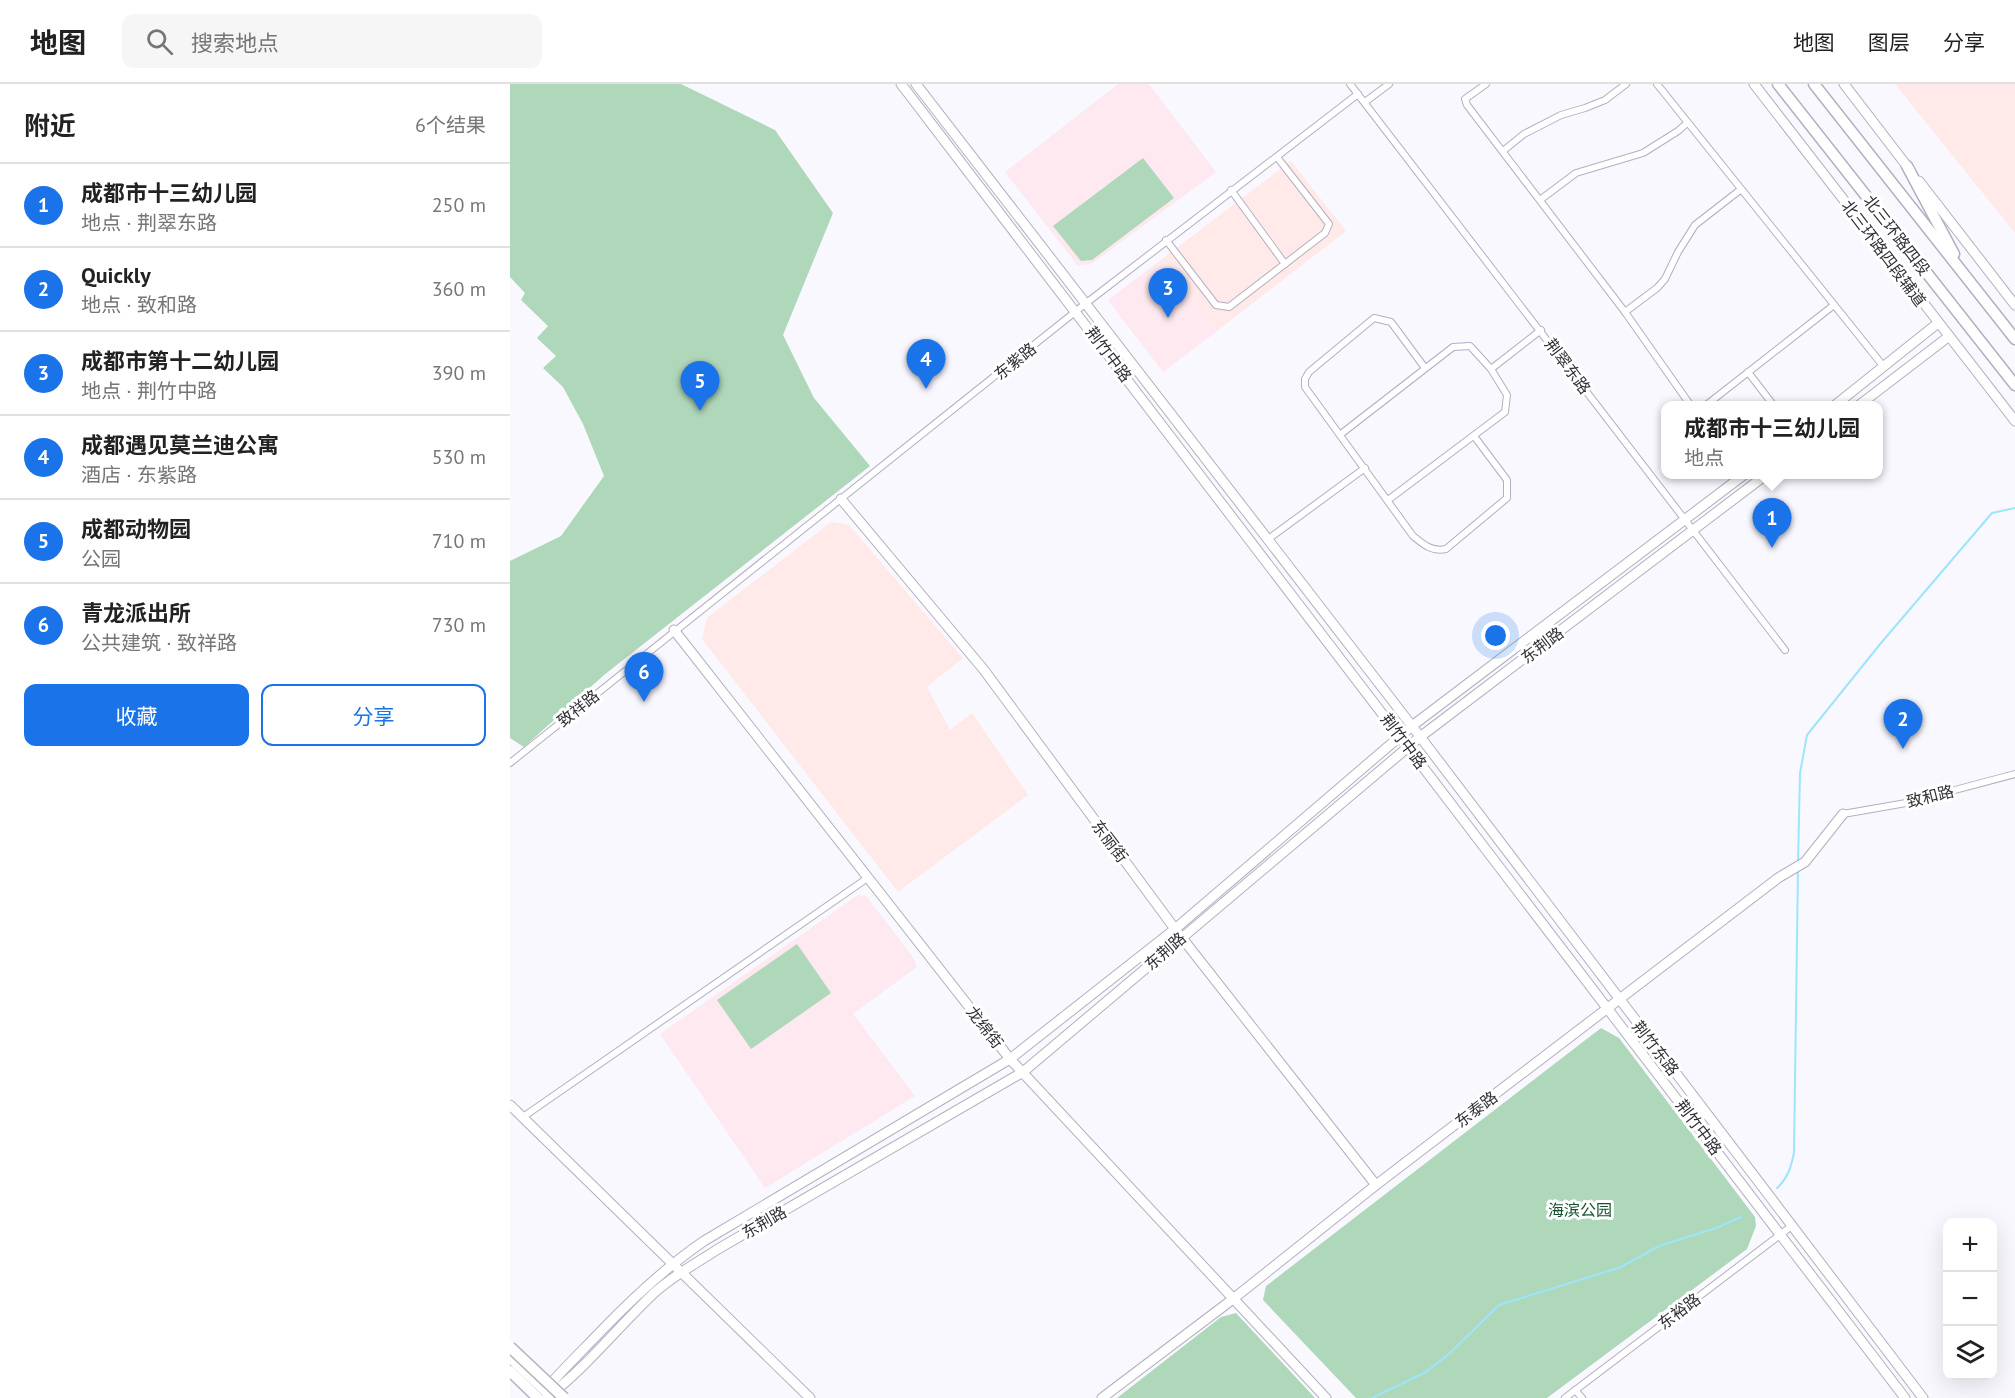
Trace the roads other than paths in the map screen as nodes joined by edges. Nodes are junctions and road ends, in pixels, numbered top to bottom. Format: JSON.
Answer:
{"nodes":[{"id":1,"x":901,"y":84,"type":"edge"},
{"id":2,"x":915,"y":84,"type":"edge"},
{"id":3,"x":1350,"y":84,"type":"edge"},
{"id":4,"x":1389,"y":84,"type":"edge"},
{"id":5,"x":1485,"y":84,"type":"edge"},
{"id":6,"x":1626,"y":84,"type":"edge"},
{"id":7,"x":1657,"y":84,"type":"edge"},
{"id":8,"x":1754,"y":84,"type":"edge"},
{"id":9,"x":1778,"y":84,"type":"edge"},
{"id":10,"x":1814,"y":84,"type":"edge"},
{"id":11,"x":1844,"y":84,"type":"edge"},
{"id":12,"x":1358,"y":94,"type":"junction"},
{"id":13,"x":1365,"y":102,"type":"junction"},
{"id":14,"x":1687,"y":123,"type":"junction"},
{"id":15,"x":1503,"y":151,"type":"junction"},
{"id":16,"x":1276,"y":157,"type":"junction"},
{"id":17,"x":1907,"y":166,"type":"junction"},
{"id":18,"x":1231,"y":190,"type":"junction"},
{"id":19,"x":1740,"y":190,"type":"junction"},
{"id":20,"x":1540,"y":200,"type":"junction"},
{"id":21,"x":1166,"y":240,"type":"junction"},
{"id":22,"x":1286,"y":264,"type":"junction"},
{"id":23,"x":1967,"y":279,"type":"junction"},
{"id":24,"x":1085,"y":304,"type":"junction"},
{"id":25,"x":2015,"y":305,"type":"edge"},
{"id":26,"x":1834,"y":306,"type":"junction"},
{"id":27,"x":1076,"y":312,"type":"junction"},
{"id":28,"x":1625,"y":312,"type":"junction"},
{"id":29,"x":1938,"y":324,"type":"junction"},
{"id":30,"x":1541,"y":330,"type":"junction"},
{"id":31,"x":1948,"y":337,"type":"junction"},
{"id":32,"x":2015,"y":339,"type":"edge"},
{"id":33,"x":1884,"y":367,"type":"junction"},
{"id":34,"x":1425,"y":368,"type":"junction"},
{"id":35,"x":1491,"y":369,"type":"junction"},
{"id":36,"x":1748,"y":372,"type":"junction"},
{"id":37,"x":2015,"y":385,"type":"edge"},
{"id":38,"x":1688,"y":401,"type":"edge"},
{"id":39,"x":1710,"y":401,"type":"edge"},
{"id":40,"x":1771,"y":401,"type":"edge"},
{"id":41,"x":1839,"y":401,"type":"edge"},
{"id":42,"x":1863,"y":401,"type":"edge"},
{"id":43,"x":2015,"y":422,"type":"edge"},
{"id":44,"x":1341,"y":434,"type":"junction"},
{"id":45,"x":1474,"y":436,"type":"junction"},
{"id":46,"x":1365,"y":468,"type":"junction"},
{"id":47,"x":1739,"y":479,"type":"edge"},
{"id":48,"x":1760,"y":479,"type":"edge"},
{"id":49,"x":841,"y":499,"type":"junction"},
{"id":50,"x":1388,"y":500,"type":"junction"},
{"id":51,"x":1685,"y":521,"type":"junction"},
{"id":52,"x":1693,"y":530,"type":"junction"},
{"id":53,"x":1267,"y":540,"type":"junction"},
{"id":54,"x":675,"y":630,"type":"junction"},
{"id":55,"x":1785,"y":650,"type":"dead end"},
{"id":56,"x":1412,"y":726,"type":"junction"},
{"id":57,"x":1400,"y":736,"type":"junction"},
{"id":58,"x":1420,"y":737,"type":"junction"},
{"id":59,"x":1409,"y":747,"type":"junction"},
{"id":60,"x":510,"y":763,"type":"edge"},
{"id":61,"x":2015,"y":774,"type":"edge"},
{"id":62,"x":1843,"y":814,"type":"joint"},
{"id":63,"x":868,"y":877,"type":"junction"},
{"id":64,"x":1175,"y":929,"type":"junction"},
{"id":65,"x":1182,"y":937,"type":"junction"},
{"id":66,"x":1619,"y":998,"type":"junction"},
{"id":67,"x":1608,"y":1008,"type":"junction"},
{"id":68,"x":1010,"y":1059,"type":"junction"},
{"id":69,"x":1023,"y":1072,"type":"junction"},
{"id":70,"x":510,"y":1105,"type":"edge"},
{"id":71,"x":523,"y":1117,"type":"junction"},
{"id":72,"x":1376,"y":1185,"type":"junction"},
{"id":73,"x":1793,"y":1225,"type":"junction"},
{"id":74,"x":1780,"y":1234,"type":"junction"},
{"id":75,"x":672,"y":1263,"type":"junction"},
{"id":76,"x":682,"y":1272,"type":"junction"},
{"id":77,"x":1233,"y":1299,"type":"junction"},
{"id":78,"x":510,"y":1347,"type":"edge"},
{"id":79,"x":510,"y":1358,"type":"edge"},
{"id":80,"x":510,"y":1371,"type":"edge"},
{"id":81,"x":1575,"y":1390,"type":"junction"},
{"id":82,"x":545,"y":1396,"type":"edge"},
{"id":83,"x":564,"y":1398,"type":"edge"},
{"id":84,"x":810,"y":1398,"type":"edge"},
{"id":85,"x":1102,"y":1398,"type":"edge"},
{"id":86,"x":1326,"y":1398,"type":"edge"},
{"id":87,"x":1565,"y":1398,"type":"edge"},
{"id":88,"x":1582,"y":1398,"type":"edge"},
{"id":89,"x":1905,"y":1398,"type":"edge"},
{"id":90,"x":1923,"y":1398,"type":"edge"}],
"edges":[{"from":1,"to":27,"type":"street","name":"荆竹中路"},
{"from":2,"to":24,"type":"street","name":"荆竹中路"},
{"from":3,"to":12,"type":"street","name":"荆翠东路"},
{"from":4,"to":13,"type":"street"},
{"from":5,"to":15,"type":"street"},
{"from":6,"to":15,"type":"street"},
{"from":7,"to":14,"type":"street"},
{"from":8,"to":29,"type":"street","name":"北三环路四段辅道"},
{"from":9,"to":37,"type":"highway","name":"北三环路四段"},
{"from":10,"to":23,"type":"highway","name":"北三环路四段"},
{"from":11,"to":17,"type":"street"},
{"from":12,"to":13,"type":"street","name":"荆翠东路"},
{"from":12,"to":16,"type":"street","name":"东紫路"},
{"from":13,"to":30,"type":"street","name":"荆翠东路"},
{"from":14,"to":19,"type":"street"},
{"from":14,"to":20,"type":"street"},
{"from":15,"to":20,"type":"street"},
{"from":16,"to":18,"type":"street","name":"东紫路"},
{"from":16,"to":22,"type":"street"},
{"from":17,"to":23,"type":"highway"},
{"from":17,"to":25,"type":"street"},
{"from":18,"to":21,"type":"street","name":"东紫路"},
{"from":18,"to":22,"type":"street"},
{"from":19,"to":26,"type":"street"},
{"from":19,"to":28,"type":"street"},
{"from":20,"to":28,"type":"street"},
{"from":21,"to":22,"type":"street"},
{"from":21,"to":24,"type":"street","name":"东紫路"},
{"from":23,"to":32,"type":"highway","name":"北三环路四段"},
{"from":24,"to":27,"type":"street","name":"东紫路"},
{"from":24,"to":53,"type":"street","name":"荆竹中路"},
{"from":26,"to":33,"type":"street"},
{"from":26,"to":36,"type":"street"},
{"from":27,"to":49,"type":"street","name":"东紫路"},
{"from":27,"to":57,"type":"street","name":"荆竹中路"},
{"from":28,"to":38,"type":"street"},
{"from":29,"to":31,"type":"street","name":"北三环路四段辅道"},
{"from":29,"to":33,"type":"street"},
{"from":30,"to":35,"type":"street"},
{"from":30,"to":51,"type":"street","name":"荆翠东路"},
{"from":31,"to":42,"type":"street"},
{"from":31,"to":43,"type":"street","name":"北三环路四段辅道"},
{"from":33,"to":41,"type":"street"},
{"from":34,"to":35,"type":"street"},
{"from":34,"to":44,"type":"street"},
{"from":34,"to":44,"type":"street"},
{"from":35,"to":45,"type":"street"},
{"from":36,"to":39,"type":"street"},
{"from":36,"to":40,"type":"street"},
{"from":44,"to":46,"type":"street"},
{"from":45,"to":50,"type":"street"},
{"from":45,"to":50,"type":"street"},
{"from":46,"to":50,"type":"street"},
{"from":46,"to":53,"type":"street"},
{"from":47,"to":51,"type":"street","name":"东荆路"},
{"from":48,"to":52,"type":"street","name":"东荆路"},
{"from":49,"to":54,"type":"street","name":"东紫路"},
{"from":49,"to":64,"type":"street","name":"东丽街"},
{"from":51,"to":52,"type":"street","name":"荆翠东路"},
{"from":51,"to":56,"type":"street","name":"东荆路"},
{"from":52,"to":55,"type":"street","name":"荆翠东路"},
{"from":52,"to":58,"type":"street","name":"东荆路"},
{"from":53,"to":56,"type":"street","name":"荆竹中路"},
{"from":54,"to":60,"type":"street","name":"致祥路"},
{"from":54,"to":63,"type":"street","name":"龙绵街"},
{"from":56,"to":57,"type":"street","name":"东荆路"},
{"from":56,"to":58,"type":"street","name":"荆竹东路"},
{"from":57,"to":59,"type":"street","name":"荆竹中路"},
{"from":57,"to":64,"type":"street","name":"东荆路"},
{"from":58,"to":59,"type":"street","name":"东荆路"},
{"from":58,"to":66,"type":"street","name":"荆竹东路"},
{"from":59,"to":65,"type":"street","name":"东荆路"},
{"from":59,"to":67,"type":"street","name":"荆竹中路"},
{"from":61,"to":62,"type":"street","name":"致和路"},
{"from":62,"to":66,"type":"street","name":"东泰路"},
{"from":63,"to":68,"type":"street","name":"龙绵街"},
{"from":63,"to":71,"type":"street"},
{"from":64,"to":65,"type":"street","name":"东丽街"},
{"from":64,"to":68,"type":"street","name":"东荆路"},
{"from":65,"to":69,"type":"street","name":"东荆路"},
{"from":65,"to":72,"type":"street","name":"东丽街"},
{"from":66,"to":67,"type":"street","name":"东泰路"},
{"from":66,"to":73,"type":"street","name":"荆竹东路"},
{"from":67,"to":72,"type":"street","name":"东泰路"},
{"from":67,"to":74,"type":"street","name":"荆竹中路"},
{"from":68,"to":69,"type":"street","name":"龙绵街"},
{"from":68,"to":75,"type":"street","name":"东荆路"},
{"from":69,"to":76,"type":"street","name":"东荆路"},
{"from":69,"to":77,"type":"street","name":"龙绵街"},
{"from":70,"to":71,"type":"street"},
{"from":71,"to":75,"type":"street"},
{"from":72,"to":77,"type":"street","name":"东泰路"},
{"from":73,"to":74,"type":"street","name":"东裕路"},
{"from":73,"to":90,"type":"street","name":"荆竹东路"},
{"from":74,"to":81,"type":"street","name":"东裕路"},
{"from":74,"to":89,"type":"street","name":"荆竹中路"},
{"from":75,"to":76,"type":"street"},
{"from":75,"to":82,"type":"street","name":"东荆路"},
{"from":76,"to":82,"type":"street","name":"东荆路"},
{"from":76,"to":84,"type":"street"},
{"from":77,"to":85,"type":"street","name":"东泰路"},
{"from":77,"to":86,"type":"street","name":"龙绵街"},
{"from":78,"to":83,"type":"highway","bridge":true},
{"from":79,"to":82,"type":"street"},
{"from":80,"to":82,"type":"highway"},
{"from":81,"to":87,"type":"street","name":"东裕路"},
{"from":81,"to":88,"type":"street"}]}
